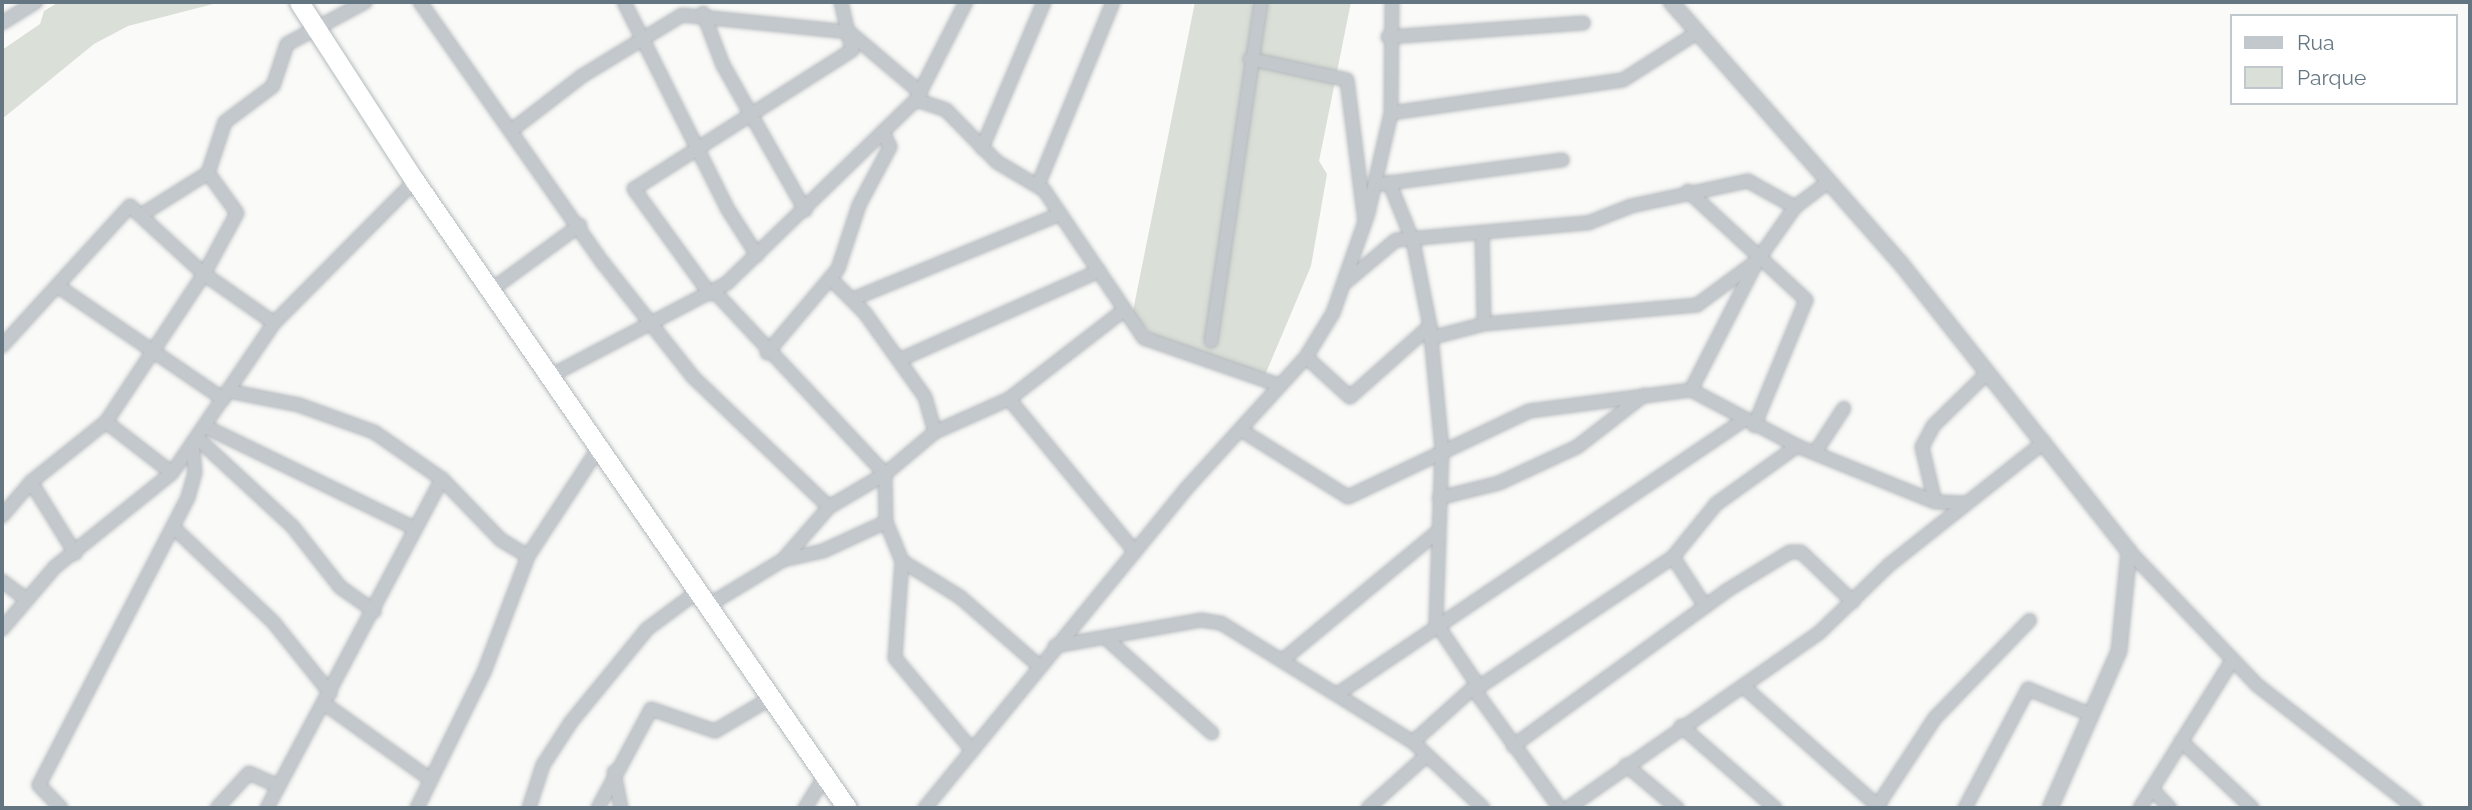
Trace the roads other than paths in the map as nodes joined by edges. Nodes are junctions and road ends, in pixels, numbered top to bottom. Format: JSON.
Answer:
{"nodes":[{"id":1,"x":36,"y":2,"type":"edge"},
{"id":2,"x":299,"y":2,"type":"edge"},
{"id":3,"x":365,"y":2,"type":"edge"},
{"id":4,"x":420,"y":2,"type":"edge"},
{"id":5,"x":624,"y":2,"type":"edge"},
{"id":6,"x":841,"y":2,"type":"edge"},
{"id":7,"x":966,"y":2,"type":"edge"},
{"id":8,"x":1044,"y":2,"type":"edge"},
{"id":9,"x":1113,"y":2,"type":"edge"},
{"id":10,"x":1261,"y":2,"type":"edge"},
{"id":11,"x":1392,"y":2,"type":"edge"},
{"id":12,"x":1671,"y":2,"type":"edge"},
{"id":13,"x":703,"y":13,"type":"junction"},
{"id":14,"x":4,"y":16,"type":"edge"},
{"id":15,"x":1583,"y":23,"type":"dead end"},
{"id":16,"x":317,"y":28,"type":"junction"},
{"id":17,"x":849,"y":32,"type":"junction"},
{"id":18,"x":1698,"y":32,"type":"junction"},
{"id":19,"x":640,"y":37,"type":"junction"},
{"id":20,"x":1388,"y":37,"type":"junction"},
{"id":21,"x":1250,"y":59,"type":"junction"},
{"id":22,"x":918,"y":96,"type":"junction"},
{"id":23,"x":754,"y":110,"type":"junction"},
{"id":24,"x":1391,"y":113,"type":"junction"},
{"id":25,"x":512,"y":131,"type":"junction"},
{"id":26,"x":883,"y":132,"type":"junction"},
{"id":27,"x":982,"y":148,"type":"junction"},
{"id":28,"x":697,"y":150,"type":"junction"},
{"id":29,"x":1562,"y":160,"type":"dead end"},
{"id":30,"x":208,"y":173,"type":"junction"},
{"id":31,"x":415,"y":181,"type":"junction"},
{"id":32,"x":1389,"y":182,"type":"junction"},
{"id":33,"x":1828,"y":182,"type":"junction"},
{"id":34,"x":1038,"y":185,"type":"junction"},
{"id":35,"x":1370,"y":186,"type":"junction"},
{"id":36,"x":1688,"y":191,"type":"junction"},
{"id":37,"x":1795,"y":207,"type":"junction"},
{"id":38,"x":804,"y":210,"type":"junction"},
{"id":39,"x":1060,"y":214,"type":"junction"},
{"id":40,"x":141,"y":215,"type":"junction"},
{"id":41,"x":1365,"y":222,"type":"junction"},
{"id":42,"x":580,"y":225,"type":"junction"},
{"id":43,"x":1482,"y":233,"type":"junction"},
{"id":44,"x":1413,"y":241,"type":"junction"},
{"id":45,"x":757,"y":254,"type":"junction"},
{"id":46,"x":1757,"y":261,"type":"junction"},
{"id":47,"x":1099,"y":271,"type":"junction"},
{"id":48,"x":204,"y":274,"type":"junction"},
{"id":49,"x":832,"y":280,"type":"junction"},
{"id":50,"x":1344,"y":283,"type":"junction"},
{"id":51,"x":60,"y":287,"type":"junction"},
{"id":52,"x":491,"y":290,"type":"junction"},
{"id":53,"x":712,"y":293,"type":"junction"},
{"id":54,"x":853,"y":299,"type":"junction"},
{"id":55,"x":1124,"y":310,"type":"junction"},
{"id":56,"x":274,"y":323,"type":"junction"},
{"id":57,"x":1484,"y":324,"type":"junction"},
{"id":58,"x":654,"y":326,"type":"junction"},
{"id":59,"x":1430,"y":332,"type":"junction"},
{"id":60,"x":1211,"y":341,"type":"dead end"},
{"id":61,"x":2,"y":346,"type":"edge"},
{"id":62,"x":151,"y":353,"type":"junction"},
{"id":63,"x":767,"y":353,"type":"junction"},
{"id":64,"x":1306,"y":357,"type":"junction"},
{"id":65,"x":899,"y":360,"type":"junction"},
{"id":66,"x":1985,"y":374,"type":"junction"},
{"id":67,"x":552,"y":375,"type":"junction"},
{"id":68,"x":1276,"y":384,"type":"junction"},
{"id":69,"x":1691,"y":390,"type":"junction"},
{"id":70,"x":225,"y":395,"type":"junction"},
{"id":71,"x":1645,"y":395,"type":"junction"},
{"id":72,"x":1009,"y":399,"type":"junction"},
{"id":73,"x":1844,"y":408,"type":"dead end"},
{"id":74,"x":106,"y":422,"type":"junction"},
{"id":75,"x":1749,"y":423,"type":"junction"},
{"id":76,"x":206,"y":427,"type":"junction"},
{"id":77,"x":1241,"y":430,"type":"junction"},
{"id":78,"x":935,"y":432,"type":"junction"},
{"id":79,"x":2044,"y":442,"type":"junction"},
{"id":80,"x":196,"y":443,"type":"junction"},
{"id":81,"x":600,"y":446,"type":"junction"},
{"id":82,"x":1797,"y":446,"type":"junction"},
{"id":83,"x":1442,"y":449,"type":"junction"},
{"id":84,"x":1816,"y":451,"type":"junction"},
{"id":85,"x":172,"y":473,"type":"junction"},
{"id":86,"x":884,"y":474,"type":"junction"},
{"id":87,"x":442,"y":479,"type":"junction"},
{"id":88,"x":31,"y":482,"type":"junction"},
{"id":89,"x":1439,"y":498,"type":"junction"},
{"id":90,"x":1936,"y":502,"type":"junction"},
{"id":91,"x":1965,"y":503,"type":"junction"},
{"id":92,"x":829,"y":507,"type":"junction"},
{"id":93,"x":2,"y":516,"type":"edge"},
{"id":94,"x":886,"y":522,"type":"junction"},
{"id":95,"x":1945,"y":522,"type":"junction"},
{"id":96,"x":173,"y":527,"type":"junction"},
{"id":97,"x":414,"y":528,"type":"junction"},
{"id":98,"x":1436,"y":533,"type":"junction"},
{"id":99,"x":2129,"y":551,"type":"junction"},
{"id":100,"x":1135,"y":552,"type":"junction"},
{"id":101,"x":75,"y":553,"type":"junction"},
{"id":102,"x":528,"y":556,"type":"junction"},
{"id":103,"x":1673,"y":557,"type":"junction"},
{"id":104,"x":783,"y":560,"type":"junction"},
{"id":105,"x":902,"y":561,"type":"junction"},
{"id":106,"x":2,"y":581,"type":"edge"},
{"id":107,"x":26,"y":599,"type":"junction"},
{"id":108,"x":702,"y":599,"type":"junction"},
{"id":109,"x":1853,"y":602,"type":"junction"},
{"id":110,"x":1705,"y":606,"type":"junction"},
{"id":111,"x":374,"y":611,"type":"junction"},
{"id":112,"x":2030,"y":620,"type":"dead end"},
{"id":113,"x":1436,"y":623,"type":"junction"},
{"id":114,"x":2,"y":629,"type":"edge"},
{"id":115,"x":1109,"y":641,"type":"junction"},
{"id":116,"x":1055,"y":646,"type":"junction"},
{"id":117,"x":1285,"y":658,"type":"junction"},
{"id":118,"x":2232,"y":661,"type":"junction"},
{"id":119,"x":1040,"y":666,"type":"junction"},
{"id":120,"x":1476,"y":687,"type":"junction"},
{"id":121,"x":1744,"y":688,"type":"junction"},
{"id":122,"x":1339,"y":693,"type":"junction"},
{"id":123,"x":327,"y":698,"type":"junction"},
{"id":124,"x":771,"y":698,"type":"junction"},
{"id":125,"x":2092,"y":715,"type":"junction"},
{"id":126,"x":1681,"y":726,"type":"junction"},
{"id":127,"x":1212,"y":733,"type":"dead end"},
{"id":128,"x":2181,"y":741,"type":"junction"},
{"id":129,"x":1413,"y":742,"type":"junction"},
{"id":130,"x":1513,"y":746,"type":"junction"},
{"id":131,"x":972,"y":750,"type":"junction"},
{"id":132,"x":1427,"y":755,"type":"junction"},
{"id":133,"x":1626,"y":765,"type":"junction"},
{"id":134,"x":614,"y":772,"type":"junction"},
{"id":135,"x":825,"y":776,"type":"junction"},
{"id":136,"x":430,"y":780,"type":"junction"},
{"id":137,"x":278,"y":786,"type":"junction"},
{"id":138,"x":2152,"y":789,"type":"junction"},
{"id":139,"x":2407,"y":805,"type":"edge"},
{"id":140,"x":61,"y":808,"type":"edge"},
{"id":141,"x":217,"y":808,"type":"edge"},
{"id":142,"x":267,"y":808,"type":"edge"},
{"id":143,"x":417,"y":808,"type":"edge"},
{"id":144,"x":529,"y":808,"type":"edge"},
{"id":145,"x":598,"y":808,"type":"edge"},
{"id":146,"x":621,"y":808,"type":"edge"},
{"id":147,"x":805,"y":808,"type":"edge"},
{"id":148,"x":847,"y":808,"type":"edge"},
{"id":149,"x":925,"y":808,"type":"edge"},
{"id":150,"x":1368,"y":808,"type":"edge"},
{"id":151,"x":1483,"y":808,"type":"edge"},
{"id":152,"x":1560,"y":808,"type":"edge"},
{"id":153,"x":1568,"y":808,"type":"edge"},
{"id":154,"x":1677,"y":808,"type":"edge"},
{"id":155,"x":1775,"y":808,"type":"edge"},
{"id":156,"x":1878,"y":808,"type":"edge"},
{"id":157,"x":1965,"y":808,"type":"edge"},
{"id":158,"x":2050,"y":808,"type":"edge"},
{"id":159,"x":2140,"y":808,"type":"edge"},
{"id":160,"x":2170,"y":808,"type":"edge"},
{"id":161,"x":2252,"y":808,"type":"edge"}],
"edges":[{"from":1,"to":14,"type":"street"},
{"from":2,"to":16,"type":"highway"},
{"from":3,"to":16,"type":"street"},
{"from":4,"to":25,"type":"street"},
{"from":5,"to":19,"type":"street"},
{"from":6,"to":17,"type":"street"},
{"from":7,"to":22,"type":"street"},
{"from":8,"to":27,"type":"street"},
{"from":9,"to":34,"type":"street"},
{"from":10,"to":21,"type":"street"},
{"from":11,"to":20,"type":"street"},
{"from":12,"to":18,"type":"street"},
{"from":13,"to":17,"type":"street"},
{"from":13,"to":19,"type":"street"},
{"from":13,"to":23,"type":"street"},
{"from":15,"to":20,"type":"street"},
{"from":16,"to":30,"type":"street"},
{"from":16,"to":31,"type":"highway"},
{"from":17,"to":22,"type":"street"},
{"from":17,"to":23,"type":"street"},
{"from":18,"to":24,"type":"street"},
{"from":18,"to":33,"type":"street"},
{"from":19,"to":25,"type":"street"},
{"from":19,"to":28,"type":"street"},
{"from":20,"to":24,"type":"street"},
{"from":21,"to":41,"type":"street"},
{"from":21,"to":60,"type":"street"},
{"from":22,"to":26,"type":"street"},
{"from":22,"to":27,"type":"street"},
{"from":23,"to":28,"type":"street"},
{"from":23,"to":38,"type":"street"},
{"from":24,"to":35,"type":"street"},
{"from":25,"to":42,"type":"street"},
{"from":26,"to":38,"type":"street"},
{"from":26,"to":49,"type":"street"},
{"from":27,"to":34,"type":"street"},
{"from":28,"to":45,"type":"street"},
{"from":28,"to":53,"type":"street"},
{"from":29,"to":32,"type":"street"},
{"from":30,"to":40,"type":"street"},
{"from":30,"to":48,"type":"street"},
{"from":31,"to":52,"type":"highway"},
{"from":31,"to":56,"type":"street"},
{"from":32,"to":35,"type":"street"},
{"from":32,"to":44,"type":"street"},
{"from":33,"to":37,"type":"street"},
{"from":33,"to":66,"type":"street"},
{"from":34,"to":39,"type":"street"},
{"from":35,"to":41,"type":"street"},
{"from":36,"to":37,"type":"street"},
{"from":36,"to":43,"type":"street"},
{"from":36,"to":46,"type":"street"},
{"from":37,"to":46,"type":"street"},
{"from":38,"to":45,"type":"street"},
{"from":39,"to":47,"type":"street"},
{"from":39,"to":54,"type":"street"},
{"from":40,"to":48,"type":"street"},
{"from":40,"to":51,"type":"street"},
{"from":41,"to":50,"type":"street"},
{"from":42,"to":52,"type":"street"},
{"from":42,"to":58,"type":"street"},
{"from":43,"to":44,"type":"street"},
{"from":43,"to":57,"type":"street"},
{"from":44,"to":50,"type":"street"},
{"from":44,"to":59,"type":"street"},
{"from":45,"to":53,"type":"street"},
{"from":46,"to":57,"type":"street"},
{"from":46,"to":69,"type":"street"},
{"from":46,"to":75,"type":"street"},
{"from":47,"to":55,"type":"street"},
{"from":47,"to":65,"type":"street"},
{"from":48,"to":56,"type":"street"},
{"from":48,"to":62,"type":"street"},
{"from":49,"to":54,"type":"street"},
{"from":49,"to":63,"type":"street"},
{"from":50,"to":64,"type":"street"},
{"from":51,"to":61,"type":"street"},
{"from":51,"to":62,"type":"street"},
{"from":52,"to":67,"type":"highway"},
{"from":53,"to":58,"type":"street"},
{"from":53,"to":63,"type":"street"},
{"from":54,"to":65,"type":"street"},
{"from":55,"to":68,"type":"street"},
{"from":55,"to":72,"type":"street"},
{"from":56,"to":70,"type":"street"},
{"from":57,"to":59,"type":"street"},
{"from":58,"to":67,"type":"street"},
{"from":58,"to":92,"type":"street"},
{"from":59,"to":64,"type":"street"},
{"from":59,"to":83,"type":"street"},
{"from":62,"to":70,"type":"street"},
{"from":62,"to":74,"type":"street"},
{"from":63,"to":86,"type":"street"},
{"from":64,"to":68,"type":"street"},
{"from":65,"to":78,"type":"street"},
{"from":66,"to":79,"type":"street"},
{"from":66,"to":90,"type":"street"},
{"from":67,"to":81,"type":"highway"},
{"from":68,"to":77,"type":"street"},
{"from":69,"to":71,"type":"street"},
{"from":69,"to":75,"type":"street"},
{"from":70,"to":76,"type":"street"},
{"from":70,"to":87,"type":"street"},
{"from":71,"to":83,"type":"street"},
{"from":71,"to":89,"type":"street"},
{"from":72,"to":78,"type":"street"},
{"from":72,"to":100,"type":"street"},
{"from":73,"to":84,"type":"street"},
{"from":74,"to":85,"type":"street"},
{"from":74,"to":88,"type":"street"},
{"from":75,"to":82,"type":"street"},
{"from":75,"to":113,"type":"street"},
{"from":76,"to":80,"type":"street"},
{"from":76,"to":97,"type":"street"},
{"from":77,"to":83,"type":"street"},
{"from":77,"to":100,"type":"street"},
{"from":78,"to":86,"type":"street"},
{"from":79,"to":91,"type":"street"},
{"from":79,"to":99,"type":"street"},
{"from":80,"to":85,"type":"street"},
{"from":80,"to":96,"type":"street"},
{"from":80,"to":111,"type":"street"},
{"from":81,"to":102,"type":"street"},
{"from":81,"to":108,"type":"highway"},
{"from":82,"to":84,"type":"street"},
{"from":82,"to":103,"type":"street"},
{"from":83,"to":89,"type":"street"},
{"from":84,"to":90,"type":"street"},
{"from":85,"to":101,"type":"street"},
{"from":86,"to":92,"type":"street"},
{"from":86,"to":94,"type":"street"},
{"from":87,"to":97,"type":"street"},
{"from":87,"to":102,"type":"street"},
{"from":88,"to":93,"type":"street"},
{"from":88,"to":101,"type":"street"},
{"from":89,"to":98,"type":"street"},
{"from":90,"to":91,"type":"street"},
{"from":90,"to":95,"type":"street"},
{"from":91,"to":95,"type":"street"},
{"from":92,"to":104,"type":"street"},
{"from":94,"to":104,"type":"street"},
{"from":94,"to":105,"type":"street"},
{"from":95,"to":109,"type":"street"},
{"from":96,"to":123,"type":"street"},
{"from":96,"to":140,"type":"street"},
{"from":97,"to":111,"type":"street"},
{"from":98,"to":113,"type":"street"},
{"from":98,"to":117,"type":"street"},
{"from":99,"to":118,"type":"street"},
{"from":99,"to":125,"type":"street"},
{"from":100,"to":116,"type":"street"},
{"from":101,"to":107,"type":"street"},
{"from":102,"to":136,"type":"street"},
{"from":103,"to":110,"type":"street"},
{"from":103,"to":120,"type":"street"},
{"from":104,"to":108,"type":"street"},
{"from":105,"to":119,"type":"street"},
{"from":105,"to":131,"type":"street"},
{"from":106,"to":107,"type":"street"},
{"from":107,"to":114,"type":"street"},
{"from":108,"to":124,"type":"highway"},
{"from":108,"to":144,"type":"street"},
{"from":109,"to":110,"type":"street"},
{"from":109,"to":121,"type":"street"},
{"from":110,"to":130,"type":"street"},
{"from":111,"to":123,"type":"street"},
{"from":112,"to":156,"type":"street"},
{"from":113,"to":120,"type":"street"},
{"from":113,"to":122,"type":"street"},
{"from":115,"to":116,"type":"street"},
{"from":115,"to":117,"type":"street"},
{"from":115,"to":127,"type":"street"},
{"from":116,"to":119,"type":"street"},
{"from":117,"to":122,"type":"street"},
{"from":118,"to":128,"type":"street"},
{"from":118,"to":139,"type":"street"},
{"from":119,"to":131,"type":"street"},
{"from":120,"to":129,"type":"street"},
{"from":120,"to":130,"type":"street"},
{"from":121,"to":126,"type":"street"},
{"from":121,"to":156,"type":"street"},
{"from":122,"to":129,"type":"street"},
{"from":123,"to":136,"type":"street"},
{"from":123,"to":137,"type":"street"},
{"from":124,"to":134,"type":"street"},
{"from":124,"to":135,"type":"highway"},
{"from":125,"to":157,"type":"street"},
{"from":125,"to":158,"type":"street"},
{"from":126,"to":133,"type":"street"},
{"from":126,"to":155,"type":"street"},
{"from":128,"to":138,"type":"street"},
{"from":128,"to":161,"type":"street"},
{"from":129,"to":132,"type":"street"},
{"from":130,"to":152,"type":"street"},
{"from":131,"to":149,"type":"street"},
{"from":132,"to":150,"type":"street"},
{"from":132,"to":151,"type":"street"},
{"from":133,"to":153,"type":"street"},
{"from":133,"to":154,"type":"street"},
{"from":134,"to":145,"type":"street"},
{"from":134,"to":146,"type":"street"},
{"from":135,"to":147,"type":"street"},
{"from":135,"to":148,"type":"highway"},
{"from":136,"to":143,"type":"street"},
{"from":137,"to":141,"type":"street"},
{"from":137,"to":142,"type":"street"},
{"from":138,"to":159,"type":"street"},
{"from":138,"to":160,"type":"street"}]}
